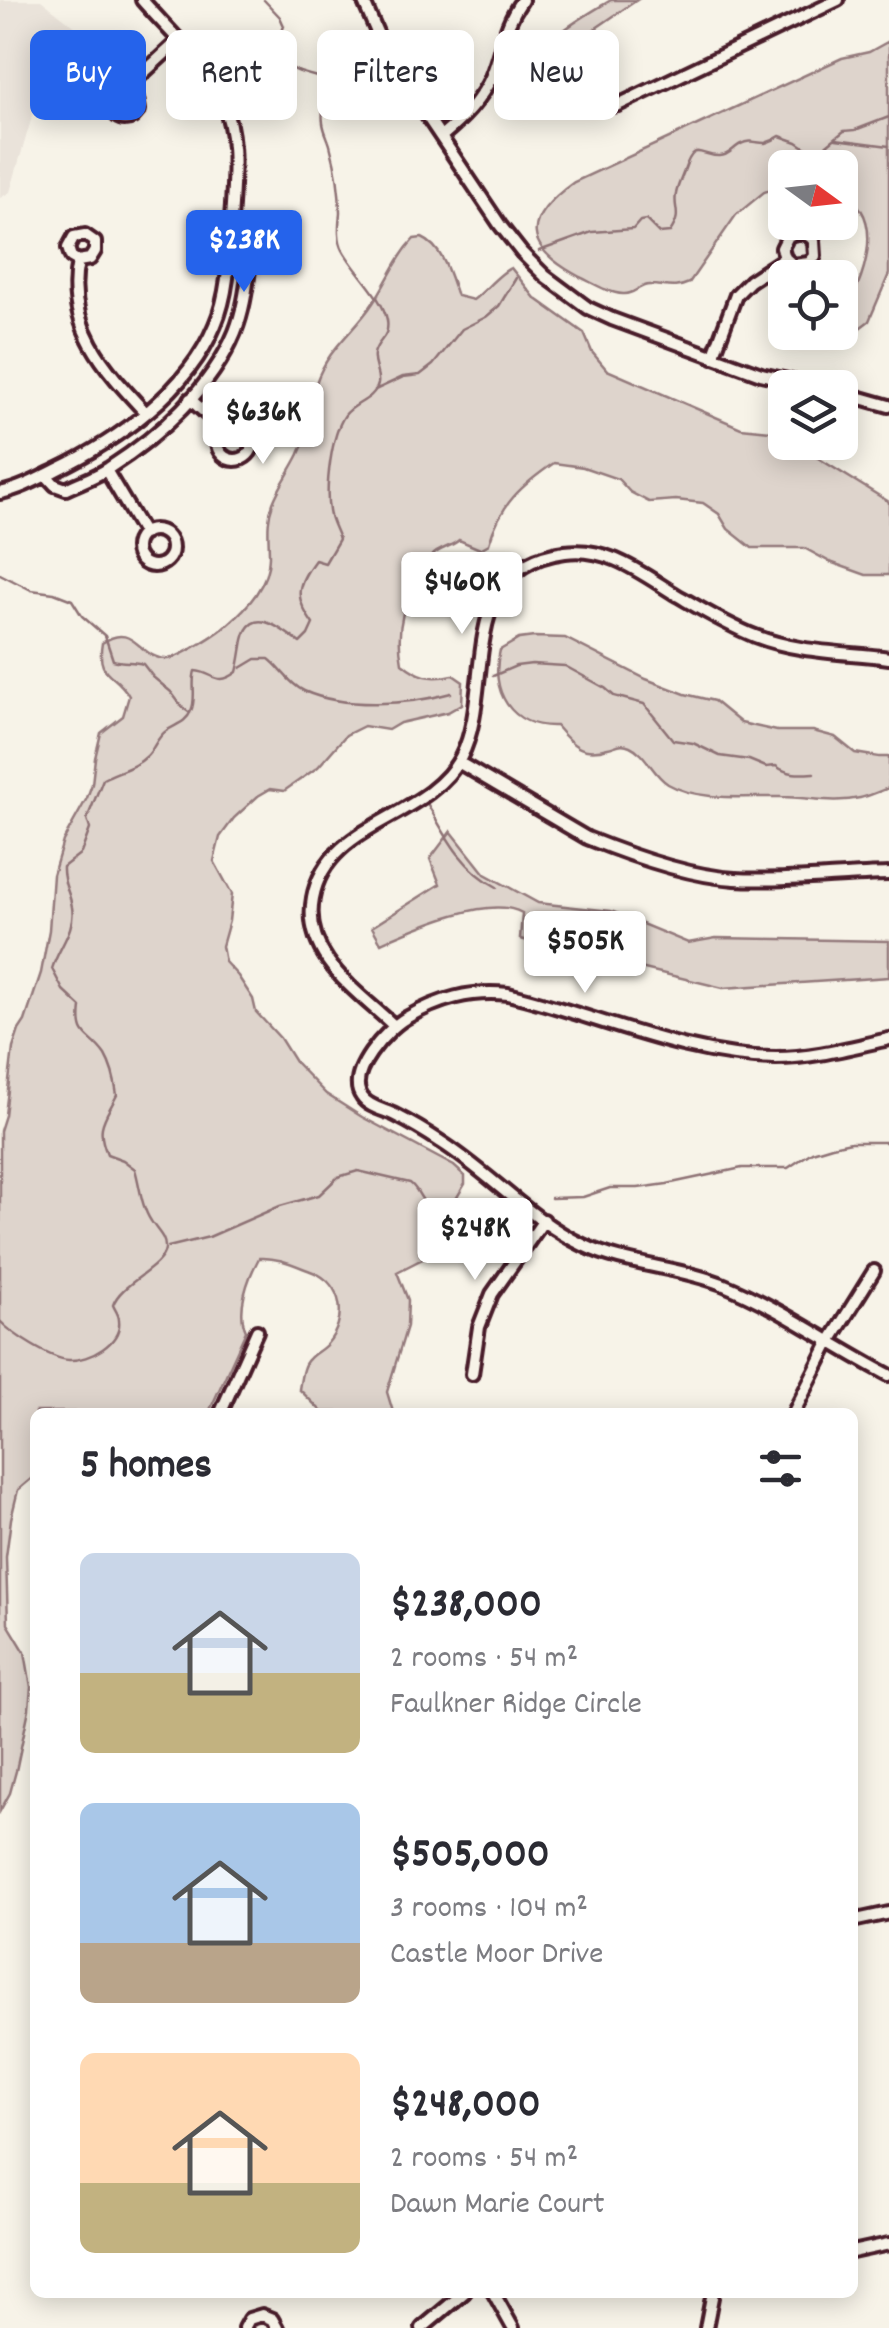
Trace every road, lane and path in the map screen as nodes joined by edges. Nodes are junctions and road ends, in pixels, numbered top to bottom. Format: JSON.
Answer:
{"nodes":[{"id":1,"x":142,"y":0,"type":"edge"},
{"id":2,"x":363,"y":0,"type":"edge"},
{"id":3,"x":522,"y":0,"type":"edge"},
{"id":4,"x":838,"y":0,"type":"edge"},
{"id":5,"x":168,"y":30,"type":"edge"},
{"id":6,"x":166,"y":52,"type":"edge"},
{"id":7,"x":146,"y":71,"type":"edge"},
{"id":8,"x":491,"y":78,"type":"junction"},
{"id":9,"x":229,"y":120,"type":"edge"},
{"id":10,"x":441,"y":137,"type":"junction"},
{"id":11,"x":229,"y":258,"type":"junction"},
{"id":12,"x":784,"y":258,"type":"dead end"},
{"id":13,"x":78,"y":261,"type":"dead end"},
{"id":14,"x":713,"y":358,"type":"junction"},
{"id":15,"x":768,"y":375,"type":"edge"},
{"id":16,"x":858,"y":397,"type":"edge"},
{"id":17,"x":190,"y":399,"type":"junction"},
{"id":18,"x":889,"y":406,"type":"edge"},
{"id":19,"x":146,"y":413,"type":"junction"},
{"id":20,"x":223,"y":429,"type":"dead end"},
{"id":21,"x":106,"y":470,"type":"junction"},
{"id":22,"x":46,"y":475,"type":"junction"},
{"id":23,"x":0,"y":493,"type":"edge"},
{"id":24,"x":144,"y":534,"type":"dead end"},
{"id":25,"x":889,"y":658,"type":"edge"},
{"id":26,"x":458,"y":762,"type":"junction"},
{"id":27,"x":889,"y":874,"type":"edge"},
{"id":28,"x":393,"y":1025,"type":"junction"},
{"id":29,"x":889,"y":1039,"type":"edge"},
{"id":30,"x":544,"y":1220,"type":"junction"},
{"id":31,"x":874,"y":1271,"type":"dead end"},
{"id":32,"x":256,"y":1332,"type":"dead end"},
{"id":33,"x":830,"y":1343,"type":"junction"},
{"id":34,"x":472,"y":1374,"type":"dead end"},
{"id":35,"x":889,"y":1376,"type":"edge"},
{"id":36,"x":224,"y":1408,"type":"edge"},
{"id":37,"x":796,"y":1408,"type":"edge"},
{"id":38,"x":889,"y":1913,"type":"edge"},
{"id":39,"x":858,"y":1920,"type":"edge"},
{"id":40,"x":889,"y":2244,"type":"edge"},
{"id":41,"x":858,"y":2251,"type":"edge"},
{"id":42,"x":458,"y":2298,"type":"edge"},
{"id":43,"x":496,"y":2298,"type":"edge"},
{"id":44,"x":711,"y":2298,"type":"edge"},
{"id":45,"x":244,"y":2328,"type":"edge"},
{"id":46,"x":277,"y":2328,"type":"edge"},
{"id":47,"x":422,"y":2328,"type":"edge"},
{"id":48,"x":512,"y":2328,"type":"edge"},
{"id":49,"x":706,"y":2328,"type":"edge"}],
"edges":[{"from":1,"to":5,"type":"street"},
{"from":2,"to":10,"type":"street"},
{"from":3,"to":8,"type":"street"},
{"from":4,"to":8,"type":"street"},
{"from":6,"to":7,"type":"street"},
{"from":8,"to":10,"type":"street"},
{"from":9,"to":11,"type":"street"},
{"from":10,"to":14,"type":"street"},
{"from":11,"to":17,"type":"street"},
{"from":11,"to":19,"type":"street"},
{"from":12,"to":14,"type":"street"},
{"from":13,"to":19,"type":"street"},
{"from":14,"to":15,"type":"street"},
{"from":16,"to":18,"type":"street"},
{"from":17,"to":20,"type":"street"},
{"from":17,"to":21,"type":"street"},
{"from":19,"to":22,"type":"street"},
{"from":21,"to":22,"type":"street"},
{"from":21,"to":24,"type":"street"},
{"from":22,"to":23,"type":"street"},
{"from":25,"to":26,"type":"street"},
{"from":26,"to":27,"type":"street"},
{"from":26,"to":28,"type":"street"},
{"from":28,"to":29,"type":"street"},
{"from":28,"to":30,"type":"street"},
{"from":30,"to":33,"type":"street"},
{"from":30,"to":34,"type":"street"},
{"from":31,"to":33,"type":"street"},
{"from":32,"to":36,"type":"street"},
{"from":33,"to":35,"type":"street"},
{"from":33,"to":37,"type":"street"},
{"from":38,"to":39,"type":"street"},
{"from":40,"to":41,"type":"street"},
{"from":42,"to":47,"type":"street"},
{"from":43,"to":48,"type":"street"},
{"from":44,"to":49,"type":"street"},
{"from":45,"to":46,"type":"street"}]}
